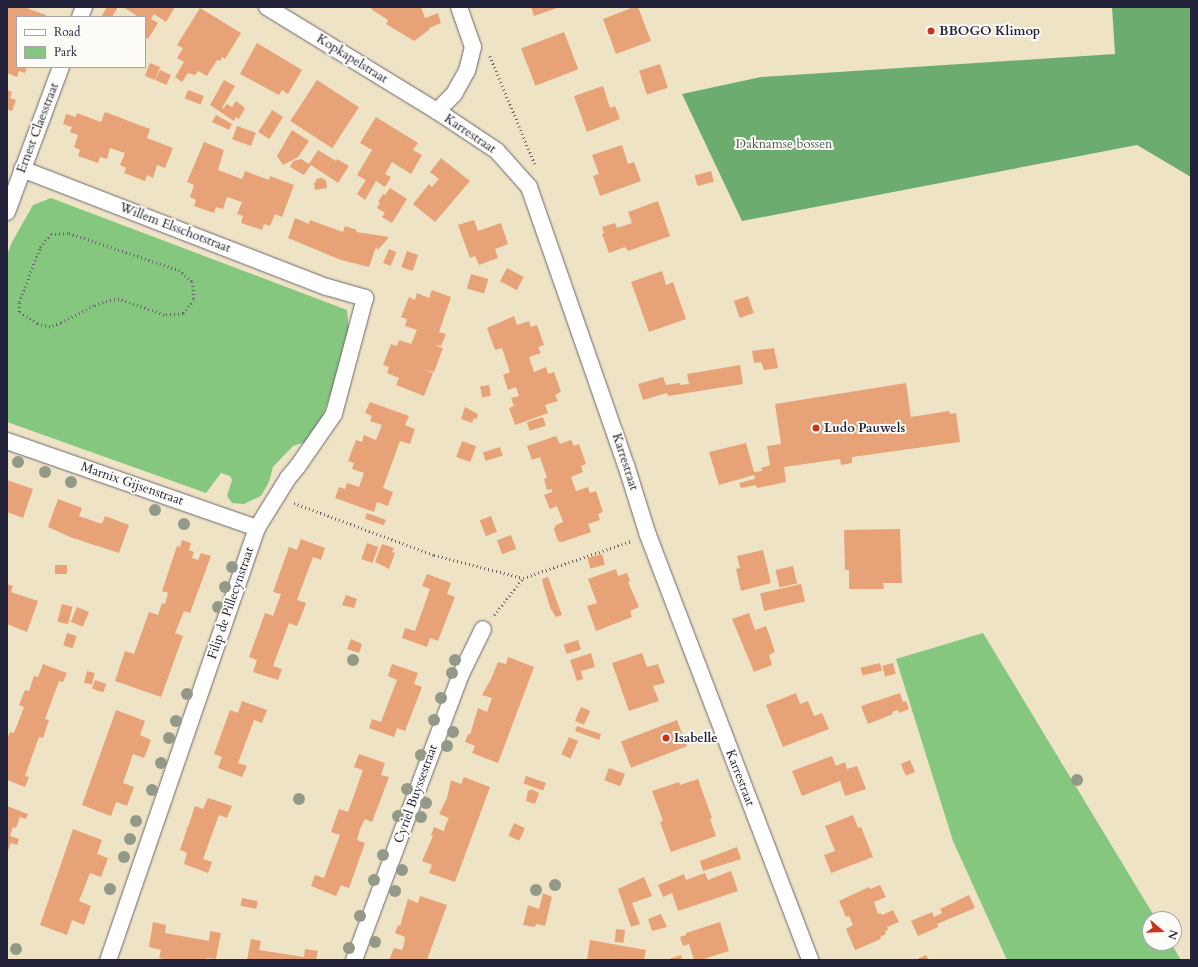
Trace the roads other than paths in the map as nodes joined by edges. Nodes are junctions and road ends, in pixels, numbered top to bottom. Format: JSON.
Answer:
{"nodes":[{"id":1,"x":267,"y":7,"type":"edge"},
{"id":2,"x":459,"y":7,"type":"edge"},
{"id":3,"x":61,"y":68,"type":"edge"},
{"id":4,"x":437,"y":111,"type":"junction"},
{"id":5,"x":22,"y":169,"type":"junction"},
{"id":6,"x":7,"y":212,"type":"edge"},
{"id":7,"x":327,"y":287,"type":"joint"},
{"id":8,"x":7,"y":441,"type":"edge"},
{"id":9,"x":257,"y":528,"type":"junction"},
{"id":10,"x":483,"y":629,"type":"road end"},
{"id":11,"x":108,"y":960,"type":"edge"},
{"id":12,"x":354,"y":960,"type":"edge"},
{"id":13,"x":810,"y":960,"type":"edge"}],
"edges":[{"from":1,"to":4,"type":"street","name":"Kopkapelstraat"},
{"from":2,"to":4,"type":"street","name":"Karrestraat"},
{"from":3,"to":5,"type":"street","name":"Ernest Claesstraat"},
{"from":4,"to":13,"type":"street","name":"Karrestraat"},
{"from":5,"to":6,"type":"street","name":"Ernest Claesstraat"},
{"from":5,"to":7,"type":"street","name":"Willem Elsschotstraat"},
{"from":7,"to":9,"type":"street","name":"Filip de Pillecynstraat"},
{"from":8,"to":9,"type":"street","name":"Marnix Gijsenstraat"},
{"from":9,"to":11,"type":"street","name":"Filip de Pillecynstraat"},
{"from":10,"to":12,"type":"street","name":"Cyriel Buyssestraat"}]}
